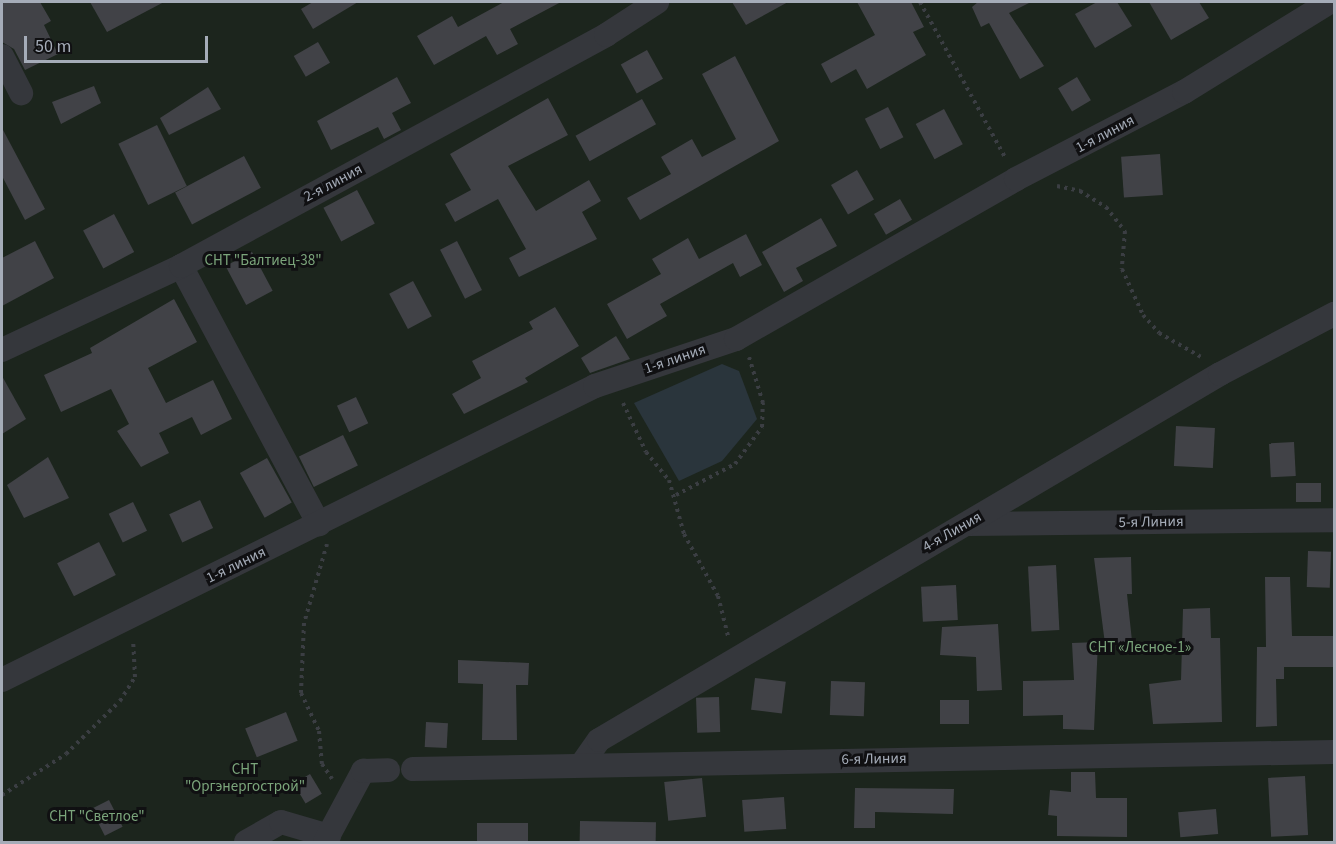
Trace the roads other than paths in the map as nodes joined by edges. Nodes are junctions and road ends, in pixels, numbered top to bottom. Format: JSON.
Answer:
{"nodes":[{"id":1,"x":657,"y":2,"type":"edge"},
{"id":2,"x":1330,"y":2,"type":"edge"},
{"id":3,"x":2,"y":56,"type":"edge"},
{"id":4,"x":21,"y":93,"type":"dead end"},
{"id":5,"x":181,"y":266,"type":"junction"},
{"id":6,"x":1335,"y":314,"type":"edge"},
{"id":7,"x":2,"y":350,"type":"edge"},
{"id":8,"x":1335,"y":520,"type":"edge"},
{"id":9,"x":319,"y":524,"type":"junction"},
{"id":10,"x":967,"y":524,"type":"junction"},
{"id":11,"x":2,"y":680,"type":"edge"},
{"id":12,"x":1335,"y":752,"type":"edge"},
{"id":13,"x":582,"y":764,"type":"junction"},
{"id":14,"x":413,"y":769,"type":"dead end"},
{"id":15,"x":388,"y":771,"type":"dead end"},
{"id":16,"x":327,"y":839,"type":"edge"},
{"id":17,"x":246,"y":843,"type":"edge"}],
"edges":[{"from":1,"to":5,"type":"street","name":"2-я линия"},
{"from":2,"to":9,"type":"street","name":"1-я линия"},
{"from":3,"to":4,"type":"street"},
{"from":5,"to":7,"type":"street","name":"2-я линия"},
{"from":5,"to":9,"type":"street"},
{"from":6,"to":10,"type":"street","name":"4-я Линия"},
{"from":8,"to":10,"type":"street","name":"5-я Линия"},
{"from":9,"to":11,"type":"street","name":"1-я линия"},
{"from":10,"to":13,"type":"street","name":"4-я Линия"},
{"from":12,"to":13,"type":"street","name":"6-я Линия"},
{"from":13,"to":14,"type":"street","name":"6-я Линия"},
{"from":15,"to":16,"type":"street"},
{"from":16,"to":17,"type":"street"}]}
